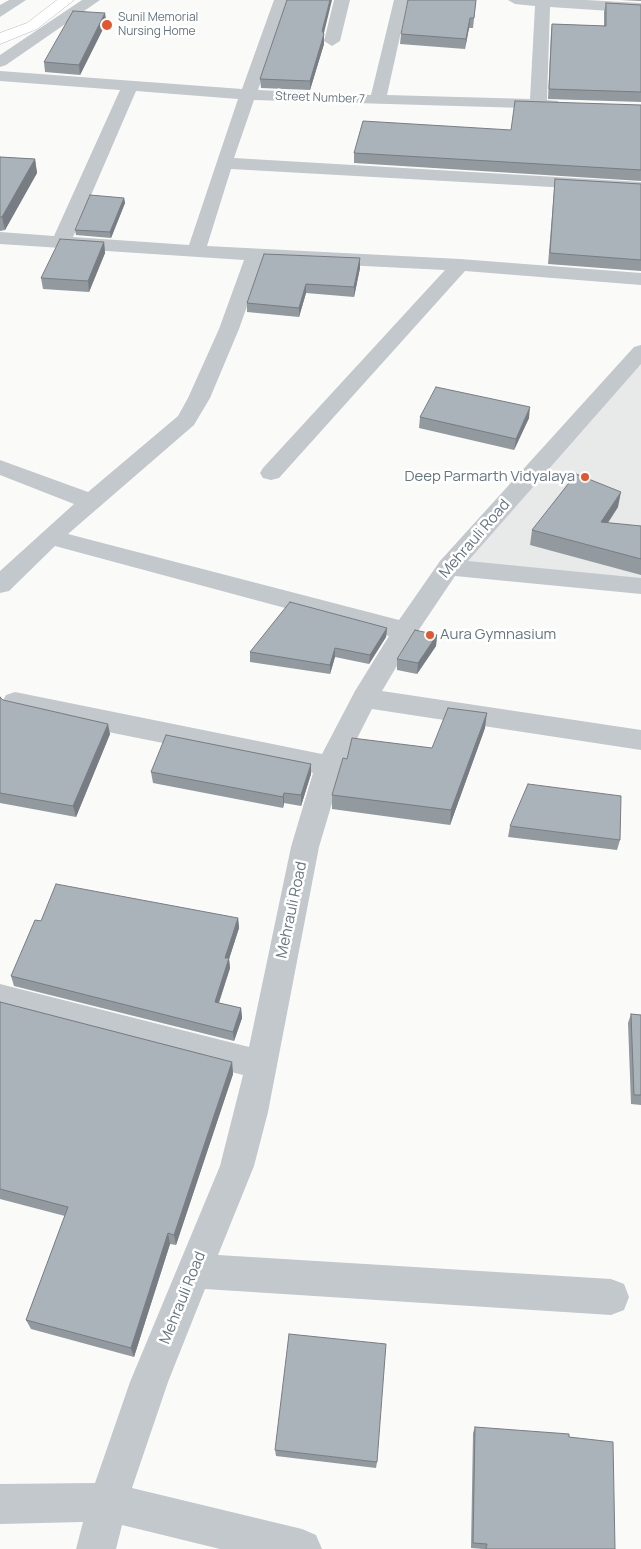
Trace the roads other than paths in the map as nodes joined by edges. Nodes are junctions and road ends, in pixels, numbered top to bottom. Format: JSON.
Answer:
{"nodes":[{"id":1,"x":19,"y":0,"type":"edge"},
{"id":2,"x":36,"y":0,"type":"edge"},
{"id":3,"x":67,"y":0,"type":"edge"},
{"id":4,"x":92,"y":0,"type":"edge"},
{"id":5,"x":281,"y":0,"type":"edge"},
{"id":6,"x":342,"y":0,"type":"edge"},
{"id":7,"x":401,"y":0,"type":"edge"},
{"id":8,"x":515,"y":0,"type":"edge"},
{"id":9,"x":543,"y":1,"type":"edge"},
{"id":10,"x":597,"y":2,"type":"edge"},
{"id":11,"x":641,"y":8,"type":"edge"},
{"id":12,"x":0,"y":12,"type":"edge"},
{"id":13,"x":0,"y":22,"type":"edge"},
{"id":14,"x":0,"y":39,"type":"edge"},
{"id":15,"x":332,"y":41,"type":"dead end"},
{"id":16,"x":0,"y":62,"type":"edge"},
{"id":17,"x":0,"y":76,"type":"edge"},
{"id":18,"x":130,"y":86,"type":"junction"},
{"id":19,"x":248,"y":94,"type":"junction"},
{"id":20,"x":378,"y":100,"type":"junction"},
{"id":21,"x":538,"y":104,"type":"junction"},
{"id":22,"x":566,"y":106,"type":"edge"},
{"id":23,"x":224,"y":163,"type":"junction"},
{"id":24,"x":641,"y":187,"type":"edge"},
{"id":25,"x":0,"y":238,"type":"edge"},
{"id":26,"x":60,"y":242,"type":"junction"},
{"id":27,"x":196,"y":251,"type":"junction"},
{"id":28,"x":256,"y":254,"type":"junction"},
{"id":29,"x":460,"y":265,"type":"junction"},
{"id":30,"x":641,"y":279,"type":"edge"},
{"id":31,"x":641,"y":351,"type":"edge"},
{"id":32,"x":0,"y":467,"type":"edge"},
{"id":33,"x":271,"y":473,"type":"dead end"},
{"id":34,"x":92,"y":502,"type":"junction"},
{"id":35,"x":50,"y":537,"type":"junction"},
{"id":36,"x":449,"y":567,"type":"junction"},
{"id":37,"x":0,"y":586,"type":"edge"},
{"id":38,"x":641,"y":586,"type":"edge"},
{"id":39,"x":405,"y":631,"type":"junction"},
{"id":40,"x":364,"y":698,"type":"junction"},
{"id":41,"x":15,"y":702,"type":"edge"},
{"id":42,"x":641,"y":740,"type":"edge"},
{"id":43,"x":329,"y":766,"type":"junction"},
{"id":44,"x":0,"y":998,"type":"edge"},
{"id":45,"x":261,"y":1065,"type":"junction"},
{"id":46,"x":194,"y":1271,"type":"junction"},
{"id":47,"x":611,"y":1297,"type":"dead end"},
{"id":48,"x":108,"y":1502,"type":"junction"},
{"id":49,"x":0,"y":1504,"type":"edge"},
{"id":50,"x":96,"y":1549,"type":"edge"},
{"id":51,"x":302,"y":1549,"type":"edge"}],
"edges":[{"from":1,"to":12,"type":"street"},
{"from":2,"to":13,"type":"main road"},
{"from":3,"to":14,"type":"main road"},
{"from":4,"to":16,"type":"street"},
{"from":5,"to":19,"type":"street"},
{"from":6,"to":15,"type":"street"},
{"from":7,"to":20,"type":"street"},
{"from":8,"to":9,"type":"street"},
{"from":9,"to":10,"type":"street"},
{"from":9,"to":21,"type":"street"},
{"from":10,"to":11,"type":"street"},
{"from":17,"to":18,"type":"street","name":"Street Number 7"},
{"from":18,"to":19,"type":"street","name":"Street Number 7"},
{"from":18,"to":26,"type":"street"},
{"from":19,"to":20,"type":"street","name":"Street Number 7"},
{"from":19,"to":23,"type":"street"},
{"from":20,"to":21,"type":"street","name":"Street Number 7"},
{"from":21,"to":22,"type":"street","name":"Street Number 7"},
{"from":23,"to":24,"type":"street"},
{"from":23,"to":27,"type":"street"},
{"from":25,"to":26,"type":"street"},
{"from":26,"to":27,"type":"street"},
{"from":27,"to":28,"type":"street"},
{"from":28,"to":29,"type":"street"},
{"from":28,"to":34,"type":"street"},
{"from":29,"to":30,"type":"street"},
{"from":29,"to":33,"type":"street"},
{"from":31,"to":36,"type":"street","name":"Mehrauli Road"},
{"from":32,"to":34,"type":"street"},
{"from":34,"to":35,"type":"street"},
{"from":35,"to":37,"type":"street"},
{"from":35,"to":39,"type":"street"},
{"from":36,"to":38,"type":"street"},
{"from":36,"to":39,"type":"street","name":"Mehrauli Road"},
{"from":39,"to":40,"type":"street","name":"Mehrauli Road"},
{"from":40,"to":42,"type":"street"},
{"from":40,"to":43,"type":"street","name":"Mehrauli Road"},
{"from":41,"to":43,"type":"street"},
{"from":43,"to":45,"type":"street","name":"Mehrauli Road"},
{"from":44,"to":45,"type":"street"},
{"from":45,"to":46,"type":"street","name":"Mehrauli Road"},
{"from":46,"to":47,"type":"street"},
{"from":46,"to":48,"type":"street","name":"Mehrauli Road"},
{"from":48,"to":49,"type":"street"},
{"from":48,"to":50,"type":"street","name":"Mehrauli Road"},
{"from":48,"to":51,"type":"street"}]}
